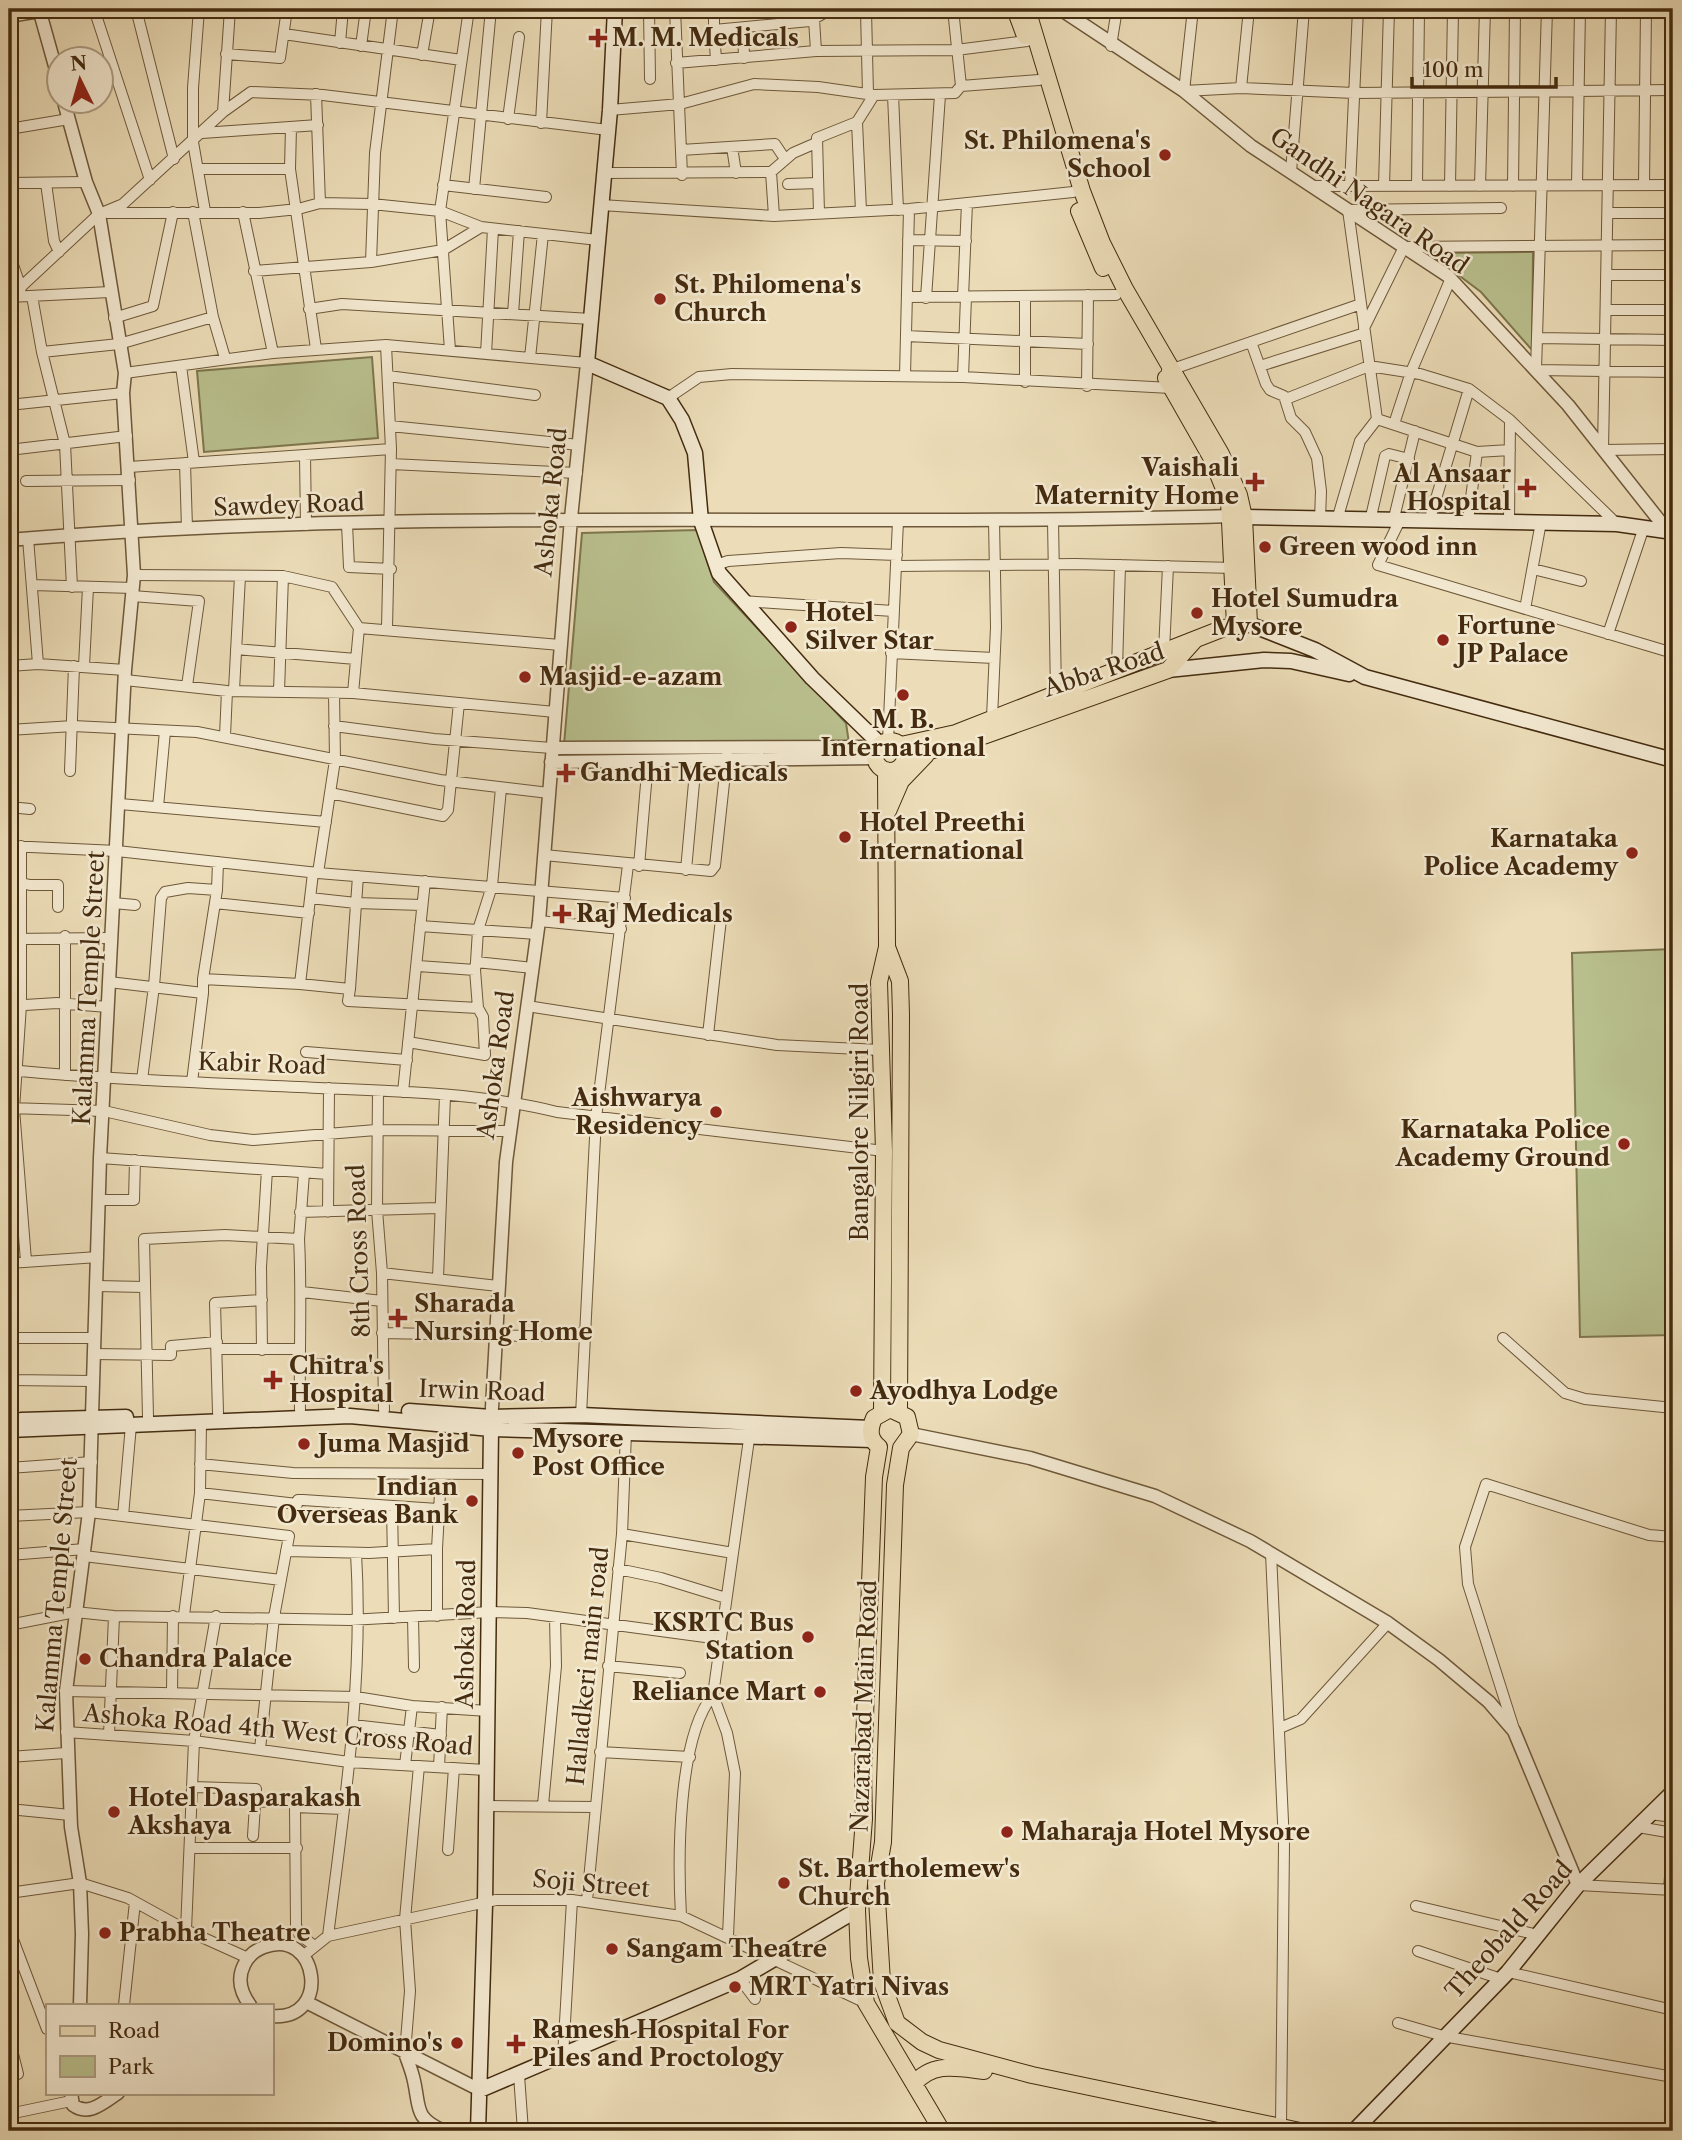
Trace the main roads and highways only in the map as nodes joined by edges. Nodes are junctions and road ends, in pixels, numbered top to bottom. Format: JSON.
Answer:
{"nodes":[{"id":1,"x":614,"y":9,"type":"edge"},
{"id":2,"x":1015,"y":9,"type":"edge"},
{"id":3,"x":1027,"y":9,"type":"edge"},
{"id":4,"x":1168,"y":371,"type":"junction"},
{"id":5,"x":1238,"y":517,"type":"junction"},
{"id":6,"x":1672,"y":535,"type":"edge"},
{"id":7,"x":1242,"y":624,"type":"junction"},
{"id":8,"x":1195,"y":639,"type":"junction"},
{"id":9,"x":1168,"y":670,"type":"junction"},
{"id":10,"x":1364,"y":677,"type":"junction"},
{"id":11,"x":944,"y":747,"type":"junction"},
{"id":12,"x":887,"y":752,"type":"junction"},
{"id":13,"x":1673,"y":761,"type":"edge"},
{"id":14,"x":885,"y":819,"type":"junction"},
{"id":15,"x":887,"y":947,"type":"junction"},
{"id":16,"x":882,"y":1411,"type":"junction"},
{"id":17,"x":899,"y":1411,"type":"junction"},
{"id":18,"x":9,"y":1420,"type":"edge"},
{"id":19,"x":90,"y":1422,"type":"junction"},
{"id":20,"x":491,"y":1423,"type":"junction"},
{"id":21,"x":9,"y":1430,"type":"edge"},
{"id":22,"x":874,"y":1439,"type":"junction"},
{"id":23,"x":1673,"y":1792,"type":"edge"},
{"id":24,"x":857,"y":1910,"type":"junction"},
{"id":25,"x":1032,"y":2076,"type":"junction"},
{"id":26,"x":915,"y":2084,"type":"junction"},
{"id":27,"x":480,"y":2090,"type":"junction"},
{"id":28,"x":1281,"y":2129,"type":"edge"},
{"id":29,"x":478,"y":2131,"type":"edge"},
{"id":30,"x":942,"y":2131,"type":"edge"},
{"id":31,"x":1300,"y":2131,"type":"edge"},
{"id":32,"x":1354,"y":2131,"type":"edge"}],
"edges":[{"from":1,"to":12,"type":"main road","name":"Ashoka Road"},
{"from":2,"to":4,"type":"main road"},
{"from":3,"to":4,"type":"main road"},
{"from":4,"to":5,"type":"main road"},
{"from":4,"to":5,"type":"main road"},
{"from":5,"to":6,"type":"main road"},
{"from":5,"to":7,"type":"main road"},
{"from":5,"to":7,"type":"main road"},
{"from":7,"to":8,"type":"main road"},
{"from":7,"to":10,"type":"main road","name":"Abba Road"},
{"from":8,"to":9,"type":"main road"},
{"from":8,"to":12,"type":"main road"},
{"from":9,"to":10,"type":"main road","name":"Abba Road"},
{"from":9,"to":11,"type":"main road","name":"Abba Road"},
{"from":10,"to":13,"type":"main road","name":"Abba Road"},
{"from":11,"to":12,"type":"main road","name":"Abba Road"},
{"from":11,"to":14,"type":"main road"},
{"from":12,"to":14,"type":"main road","name":"Bangalore Nilgiri Road"},
{"from":14,"to":15,"type":"main road","name":"Bangalore Nilgiri Road"},
{"from":15,"to":16,"type":"main road","name":"Bangalore Nilgiri Road"},
{"from":15,"to":17,"type":"main road"},
{"from":16,"to":17,"type":"main road"},
{"from":16,"to":22,"type":"main road"},
{"from":17,"to":25,"type":"main road","name":"Nazarabad Main Road"},
{"from":18,"to":19,"type":"main road","name":"Irwin Road"},
{"from":19,"to":20,"type":"main road","name":"Irwin Road"},
{"from":19,"to":20,"type":"main road","name":"Irwin Road"},
{"from":19,"to":21,"type":"main road"},
{"from":20,"to":22,"type":"main road","name":"Irwin Road"},
{"from":20,"to":22,"type":"main road","name":"Irwin Road"},
{"from":20,"to":27,"type":"main road","name":"Ashoka Road"},
{"from":22,"to":24,"type":"main road"},
{"from":23,"to":32,"type":"main road","name":"Theobald Road"},
{"from":24,"to":26,"type":"main road"},
{"from":24,"to":27,"type":"main road"},
{"from":25,"to":26,"type":"main road"},
{"from":25,"to":28,"type":"main road","name":"Nazarabad Main Road"},
{"from":26,"to":30,"type":"main road"},
{"from":27,"to":29,"type":"main road","name":"Ashoka Road"},
{"from":28,"to":31,"type":"main road"}]}
